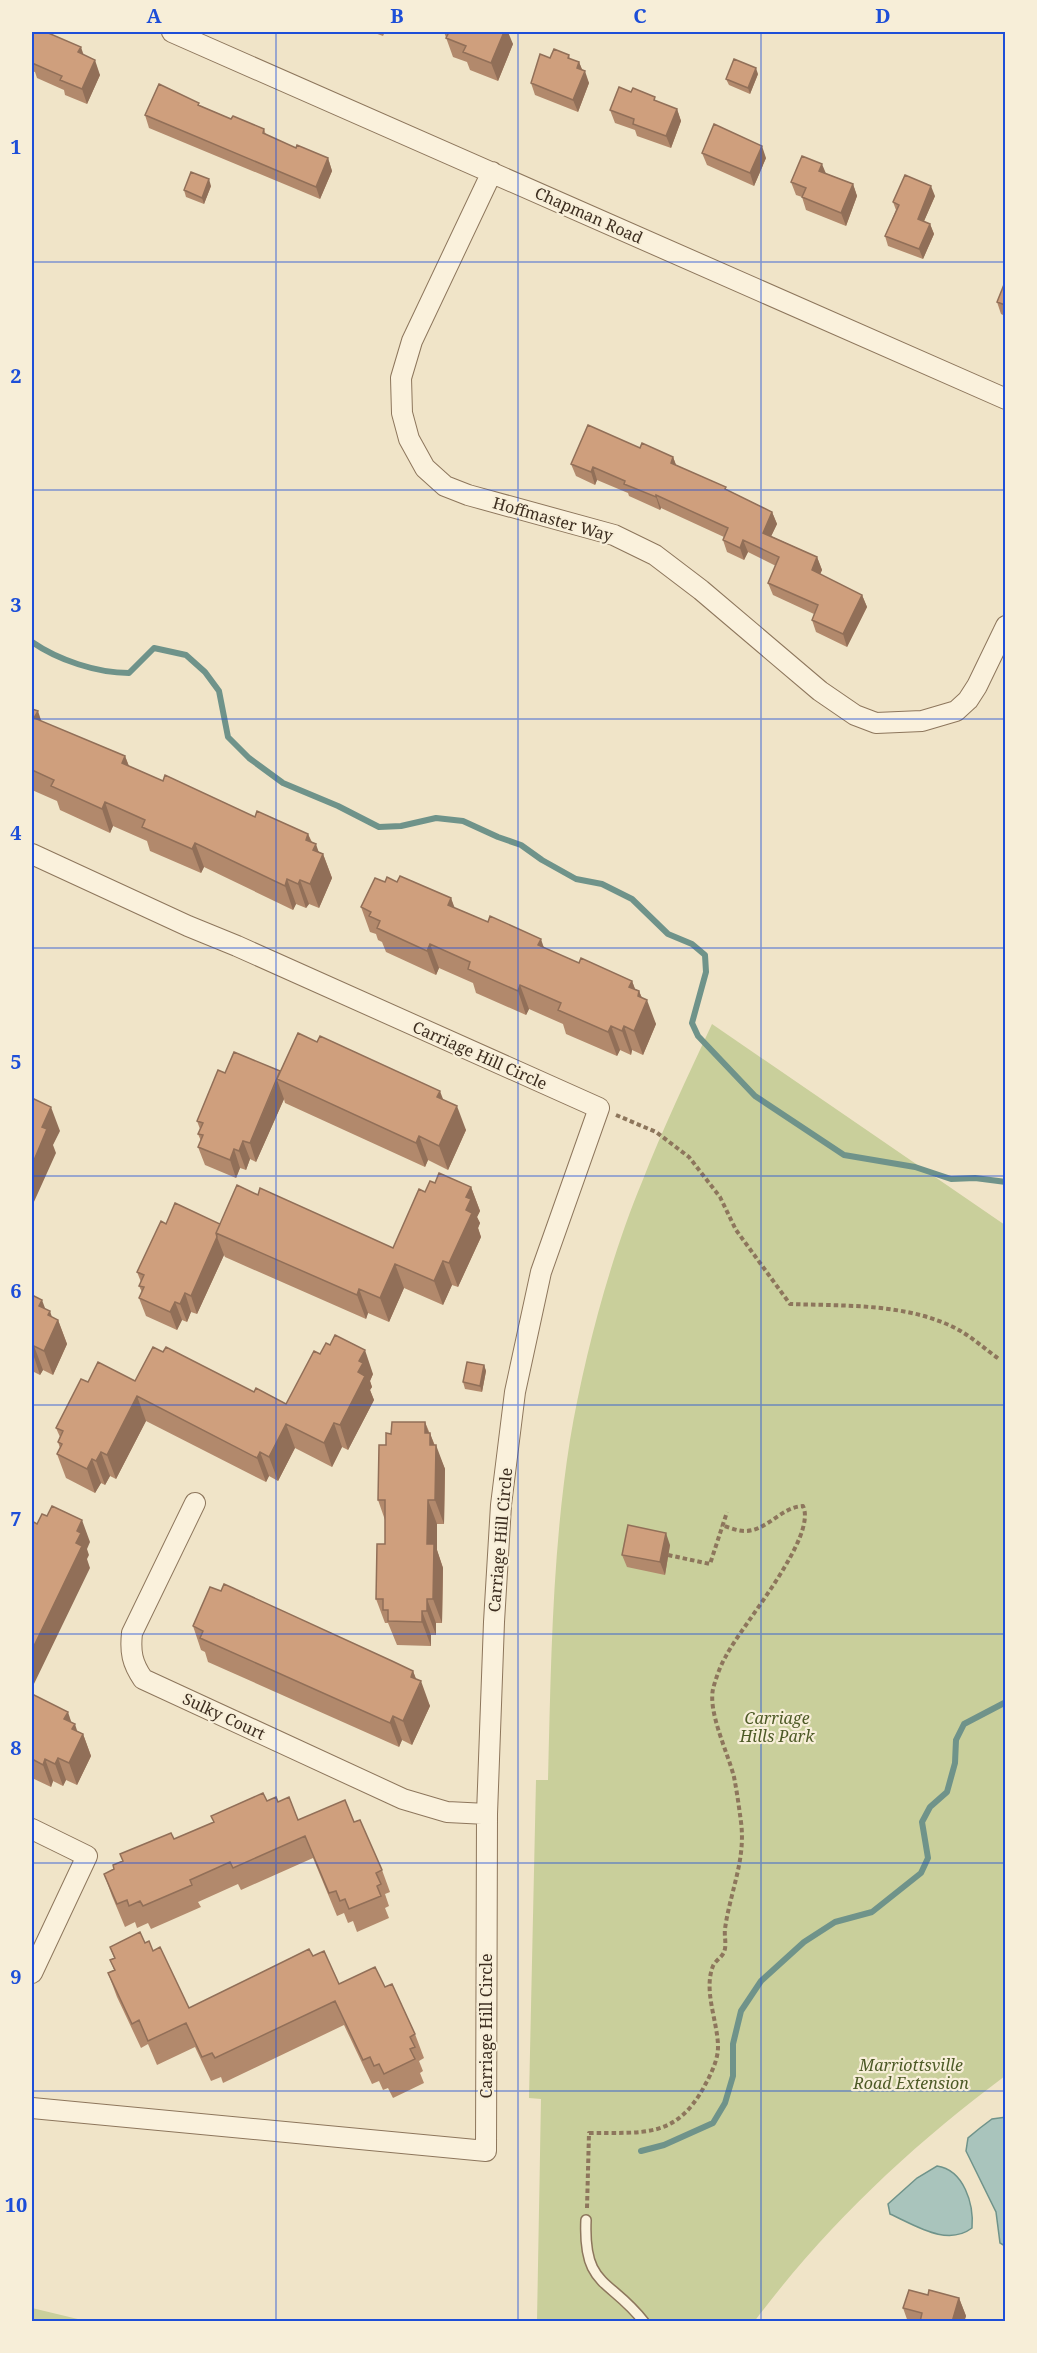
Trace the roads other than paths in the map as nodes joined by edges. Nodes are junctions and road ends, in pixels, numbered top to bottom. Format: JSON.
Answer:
{"nodes":[{"id":1,"x":172,"y":32,"type":"edge"},
{"id":2,"x":492,"y":172,"type":"junction"},
{"id":3,"x":1005,"y":399,"type":"edge"},
{"id":4,"x":1005,"y":626,"type":"edge"},
{"id":5,"x":32,"y":854,"type":"edge"},
{"id":6,"x":195,"y":1503,"type":"dead end"},
{"id":7,"x":487,"y":1814,"type":"junction"},
{"id":8,"x":32,"y":1829,"type":"edge"},
{"id":9,"x":32,"y":1972,"type":"edge"},
{"id":10,"x":32,"y":2108,"type":"edge"},
{"id":11,"x":586,"y":2220,"type":"road end"},
{"id":12,"x":644,"y":2322,"type":"edge"}],
"edges":[{"from":1,"to":2,"type":"street","name":"Chapman Road"},
{"from":2,"to":3,"type":"street","name":"Chapman Road"},
{"from":2,"to":4,"type":"street","name":"Hoffmaster Way"},
{"from":5,"to":7,"type":"street","name":"Carriage Hill Circle"},
{"from":6,"to":7,"type":"street","name":"Sulky Court"},
{"from":7,"to":10,"type":"street","name":"Carriage Hill Circle"},
{"from":8,"to":9,"type":"street"},
{"from":11,"to":12,"type":"lane"}]}
